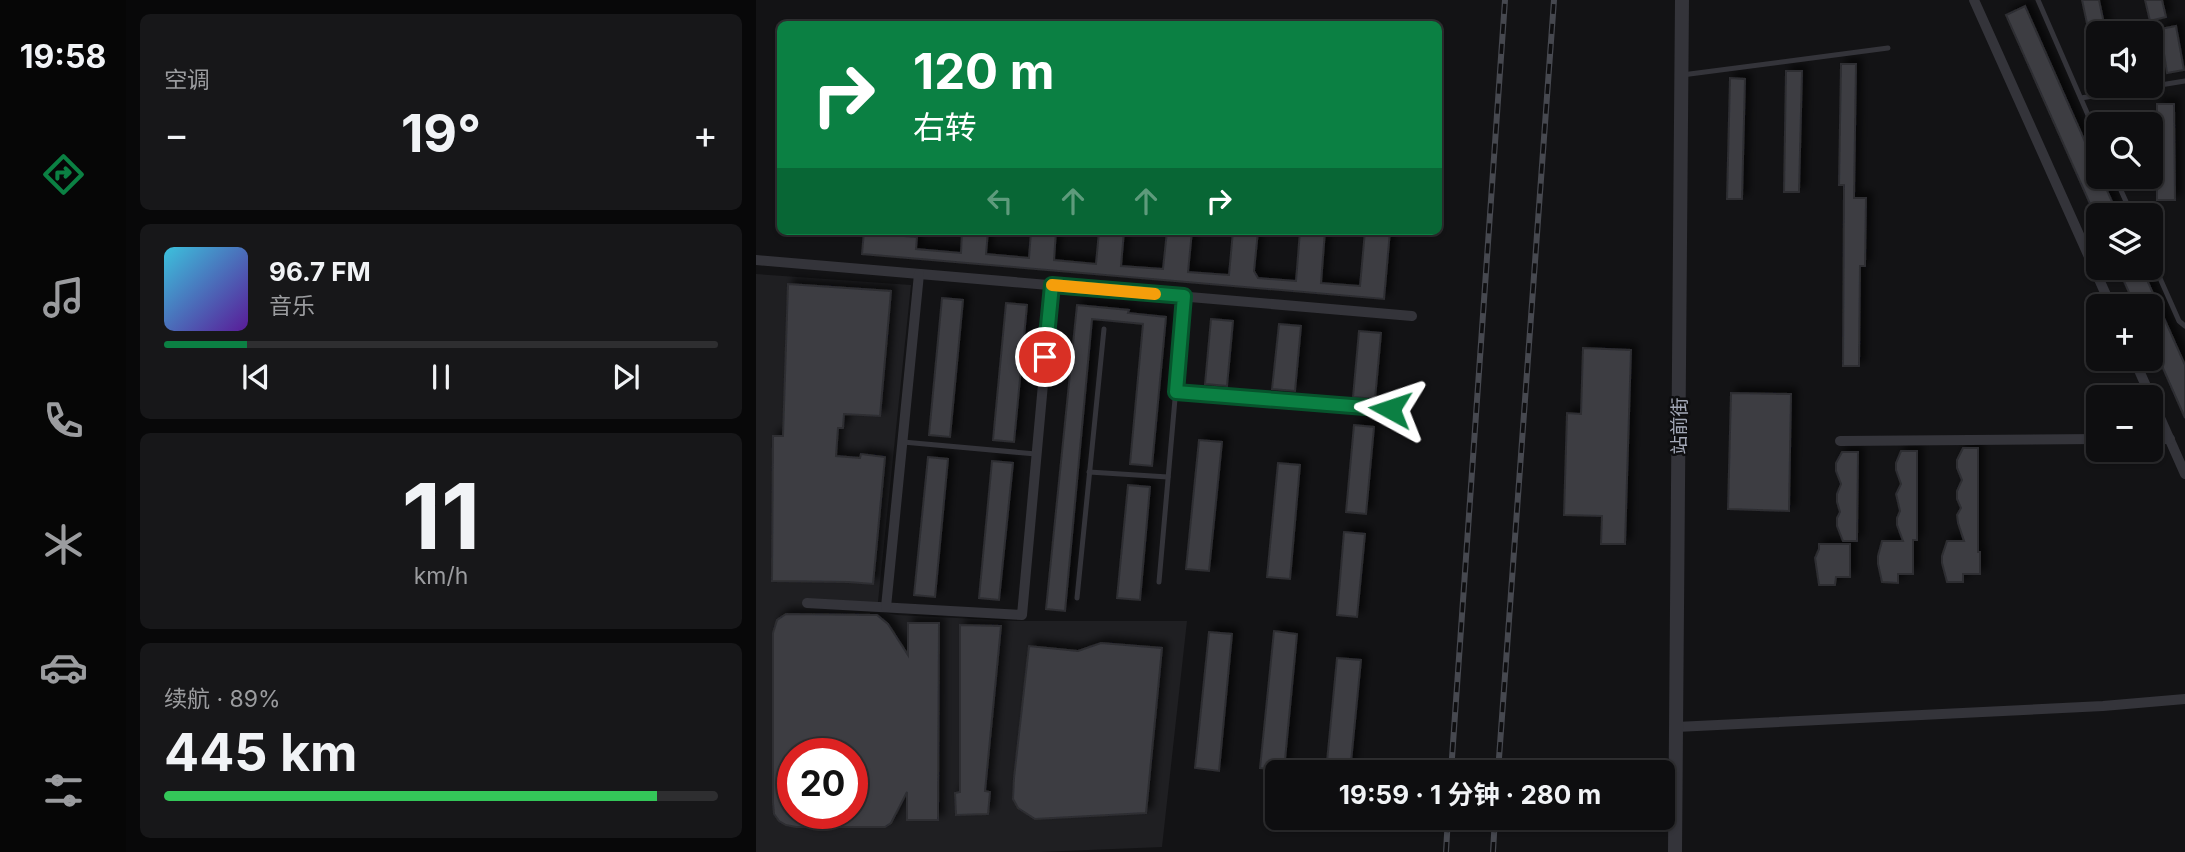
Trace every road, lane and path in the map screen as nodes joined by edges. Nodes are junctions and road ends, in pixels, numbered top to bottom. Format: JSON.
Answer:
{"nodes":[{"id":1,"x":1682,"y":0,"type":"edge"},
{"id":2,"x":1974,"y":0,"type":"edge"},
{"id":3,"x":2038,"y":0,"type":"edge"},
{"id":4,"x":1888,"y":48,"type":"dead end"},
{"id":5,"x":1682,"y":75,"type":"junction"},
{"id":6,"x":2185,"y":81,"type":"edge"},
{"id":7,"x":2081,"y":98,"type":"junction"},
{"id":8,"x":2087,"y":112,"type":"edge"},
{"id":9,"x":756,"y":260,"type":"edge"},
{"id":10,"x":919,"y":274,"type":"junction"},
{"id":11,"x":2161,"y":280,"type":"edge"},
{"id":12,"x":1052,"y":285,"type":"junction"},
{"id":13,"x":2105,"y":294,"type":"edge"},
{"id":14,"x":1184,"y":296,"type":"junction"},
{"id":15,"x":1412,"y":316,"type":"dead end"},
{"id":16,"x":2185,"y":326,"type":"edge"},
{"id":17,"x":1104,"y":329,"type":"dead end"},
{"id":18,"x":2139,"y":371,"type":"edge"},
{"id":19,"x":1176,"y":392,"type":"junction"},
{"id":20,"x":1390,"y":409,"type":"dead end"},
{"id":21,"x":2086,"y":439,"type":"edge"},
{"id":22,"x":2163,"y":439,"type":"edge"},
{"id":23,"x":2170,"y":439,"type":"junction"},
{"id":24,"x":1840,"y":441,"type":"dead end"},
{"id":25,"x":903,"y":442,"type":"junction"},
{"id":26,"x":1037,"y":454,"type":"junction"},
{"id":27,"x":1089,"y":472,"type":"junction"},
{"id":28,"x":2185,"y":474,"type":"edge"},
{"id":29,"x":1168,"y":477,"type":"junction"},
{"id":30,"x":1159,"y":582,"type":"dead end"},
{"id":31,"x":1077,"y":598,"type":"dead end"},
{"id":32,"x":807,"y":603,"type":"dead end"},
{"id":33,"x":886,"y":607,"type":"junction"},
{"id":34,"x":2185,"y":699,"type":"edge"},
{"id":35,"x":1676,"y":727,"type":"junction"},
{"id":36,"x":1675,"y":852,"type":"edge"}],
"edges":[{"from":1,"to":5,"type":"street","name":"站前街"},
{"from":2,"to":13,"type":"street"},
{"from":3,"to":7,"type":"lane"},
{"from":4,"to":5,"type":"lane"},
{"from":5,"to":35,"type":"street","name":"站前街"},
{"from":6,"to":7,"type":"lane"},
{"from":7,"to":8,"type":"lane"},
{"from":9,"to":10,"type":"street"},
{"from":10,"to":12,"type":"street"},
{"from":10,"to":25,"type":"street"},
{"from":11,"to":16,"type":"lane"},
{"from":12,"to":14,"type":"street"},
{"from":12,"to":26,"type":"street"},
{"from":14,"to":15,"type":"street"},
{"from":14,"to":19,"type":"lane"},
{"from":17,"to":27,"type":"lane"},
{"from":18,"to":23,"type":"street"},
{"from":19,"to":20,"type":"lane"},
{"from":19,"to":29,"type":"lane"},
{"from":21,"to":24,"type":"street"},
{"from":22,"to":23,"type":"street"},
{"from":23,"to":28,"type":"street"},
{"from":25,"to":26,"type":"lane"},
{"from":25,"to":33,"type":"street"},
{"from":26,"to":33,"type":"street"},
{"from":27,"to":29,"type":"lane"},
{"from":27,"to":31,"type":"lane"},
{"from":29,"to":30,"type":"lane"},
{"from":32,"to":33,"type":"street"},
{"from":34,"to":35,"type":"street"},
{"from":35,"to":36,"type":"street","name":"站前街"}]}
